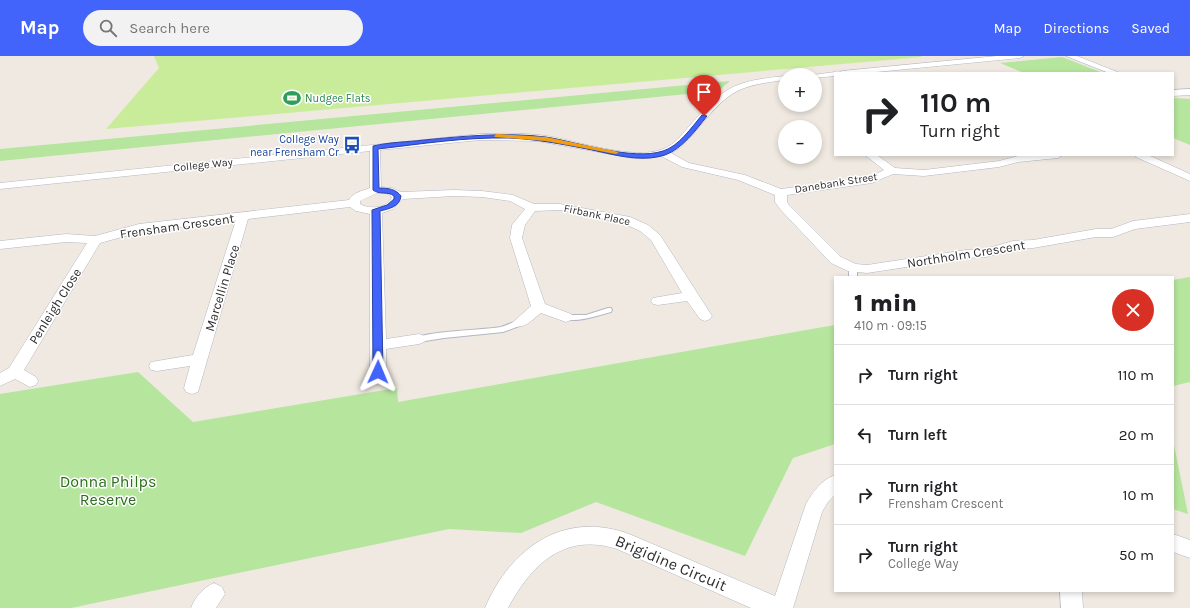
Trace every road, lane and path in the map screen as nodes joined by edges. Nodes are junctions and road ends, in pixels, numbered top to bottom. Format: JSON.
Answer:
{"nodes":[{"id":1,"x":1020,"y":56,"type":"edge"},
{"id":2,"x":1070,"y":56,"type":"edge"},
{"id":3,"x":948,"y":63,"type":"junction"},
{"id":4,"x":962,"y":70,"type":"dead end"},
{"id":5,"x":853,"y":72,"type":"edge"},
{"id":6,"x":1113,"y":72,"type":"edge"},
{"id":7,"x":834,"y":74,"type":"edge"},
{"id":8,"x":822,"y":75,"type":"edge"},
{"id":9,"x":778,"y":79,"type":"edge"},
{"id":10,"x":1190,"y":92,"type":"edge"},
{"id":11,"x":1174,"y":93,"type":"edge"},
{"id":12,"x":375,"y":147,"type":"junction"},
{"id":13,"x":663,"y":153,"type":"junction"},
{"id":14,"x":871,"y":156,"type":"edge"},
{"id":15,"x":1048,"y":156,"type":"edge"},
{"id":16,"x":1142,"y":156,"type":"edge"},
{"id":17,"x":892,"y":171,"type":"junction"},
{"id":18,"x":1190,"y":178,"type":"edge"},
{"id":19,"x":0,"y":186,"type":"edge"},
{"id":20,"x":376,"y":190,"type":"junction"},
{"id":21,"x":780,"y":193,"type":"junction"},
{"id":22,"x":398,"y":196,"type":"junction"},
{"id":23,"x":354,"y":203,"type":"junction"},
{"id":24,"x":532,"y":208,"type":"junction"},
{"id":25,"x":376,"y":210,"type":"junction"},
{"id":26,"x":243,"y":216,"type":"junction"},
{"id":27,"x":1190,"y":218,"type":"edge"},
{"id":28,"x":96,"y":240,"type":"junction"},
{"id":29,"x":0,"y":245,"type":"edge"},
{"id":30,"x":853,"y":272,"type":"edge"},
{"id":31,"x":691,"y":296,"type":"junction"},
{"id":32,"x":658,"y":301,"type":"dead end"},
{"id":33,"x":539,"y":307,"type":"junction"},
{"id":34,"x":608,"y":310,"type":"dead end"},
{"id":35,"x":705,"y":316,"type":"dead end"},
{"id":36,"x":566,"y":317,"type":"joint"},
{"id":37,"x":518,"y":323,"type":"joint"},
{"id":38,"x":419,"y":339,"type":"joint"},
{"id":39,"x":378,"y":345,"type":"junction"},
{"id":40,"x":200,"y":359,"type":"junction"},
{"id":41,"x":157,"y":366,"type":"dead end"},
{"id":42,"x":15,"y":372,"type":"junction"},
{"id":43,"x":378,"y":372,"type":"dead end"},
{"id":44,"x":0,"y":380,"type":"edge"},
{"id":45,"x":30,"y":381,"type":"dead end"},
{"id":46,"x":192,"y":388,"type":"dead end"},
{"id":47,"x":834,"y":484,"type":"edge"},
{"id":48,"x":1174,"y":543,"type":"edge"},
{"id":49,"x":1190,"y":548,"type":"edge"},
{"id":50,"x":1071,"y":592,"type":"edge"},
{"id":51,"x":496,"y":608,"type":"edge"},
{"id":52,"x":777,"y":608,"type":"edge"},
{"id":53,"x":782,"y":608,"type":"edge"},
{"id":54,"x":1072,"y":608,"type":"edge"}],
"edges":[{"from":1,"to":3,"type":"street"},
{"from":2,"to":6,"type":"street"},
{"from":3,"to":4,"type":"street"},
{"from":3,"to":5,"type":"street"},
{"from":7,"to":8,"type":"street"},
{"from":9,"to":13,"type":"street","name":"College Way"},
{"from":10,"to":11,"type":"street"},
{"from":12,"to":13,"type":"street","name":"College Way"},
{"from":12,"to":19,"type":"street","name":"College Way"},
{"from":12,"to":20,"type":"street"},
{"from":13,"to":21,"type":"street"},
{"from":14,"to":17,"type":"street"},
{"from":15,"to":17,"type":"street","name":"Danebank Street"},
{"from":16,"to":18,"type":"street"},
{"from":17,"to":21,"type":"street","name":"Danebank Street"},
{"from":20,"to":22,"type":"street"},
{"from":20,"to":23,"type":"street"},
{"from":21,"to":30,"type":"street","name":"Northholm Crescent"},
{"from":22,"to":24,"type":"street","name":"Firbank Place"},
{"from":22,"to":25,"type":"street"},
{"from":23,"to":25,"type":"street"},
{"from":23,"to":26,"type":"street","name":"Frensham Crescent"},
{"from":24,"to":31,"type":"street","name":"Firbank Place"},
{"from":24,"to":33,"type":"street"},
{"from":25,"to":39,"type":"street"},
{"from":26,"to":28,"type":"street","name":"Frensham Crescent"},
{"from":26,"to":40,"type":"street","name":"Marcellin Place"},
{"from":27,"to":30,"type":"street","name":"Northholm Crescent"},
{"from":28,"to":29,"type":"street","name":"Frensham Crescent"},
{"from":28,"to":42,"type":"street","name":"Penleigh Close"},
{"from":31,"to":32,"type":"street"},
{"from":31,"to":35,"type":"street","name":"Firbank Place"},
{"from":33,"to":36,"type":"street"},
{"from":33,"to":37,"type":"street"},
{"from":34,"to":36,"type":"lane"},
{"from":37,"to":38,"type":"lane"},
{"from":38,"to":39,"type":"street"},
{"from":39,"to":43,"type":"street"},
{"from":40,"to":41,"type":"street"},
{"from":40,"to":46,"type":"street","name":"Marcellin Place"},
{"from":42,"to":44,"type":"street"},
{"from":42,"to":45,"type":"street"},
{"from":47,"to":53,"type":"street"},
{"from":48,"to":49,"type":"street"},
{"from":50,"to":54,"type":"street"},
{"from":51,"to":52,"type":"street","name":"Brigidine Circuit"}]}
